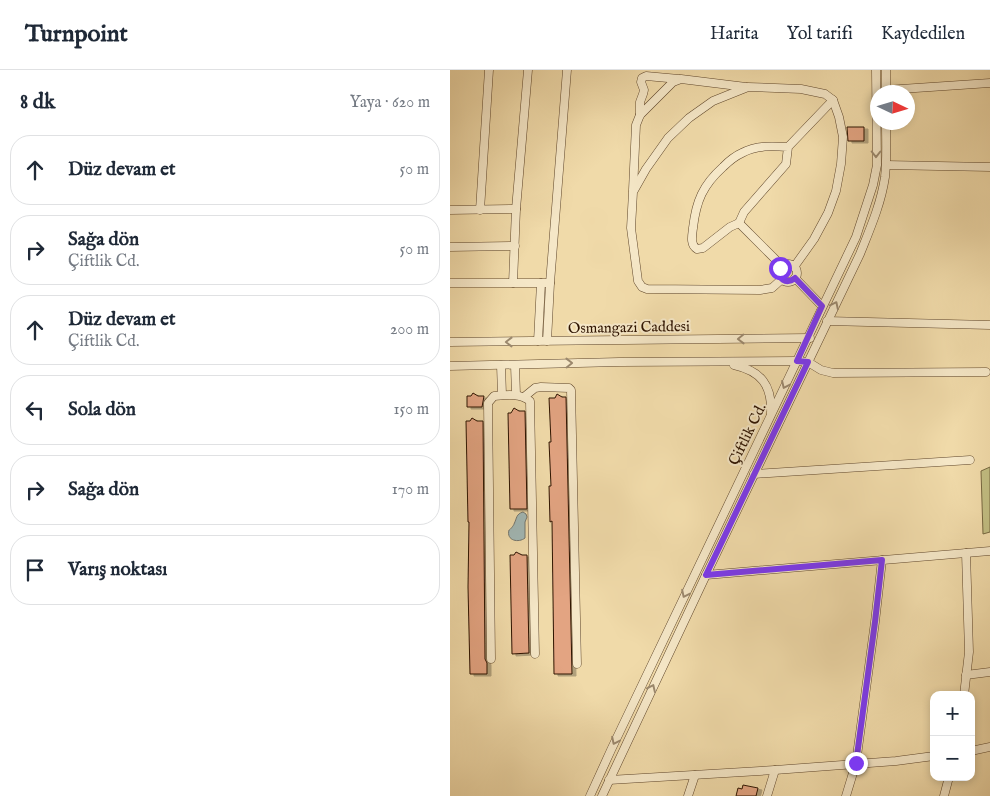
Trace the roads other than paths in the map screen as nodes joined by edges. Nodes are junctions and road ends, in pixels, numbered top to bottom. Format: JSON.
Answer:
{"nodes":[{"id":1,"x":489,"y":70,"type":"edge"},
{"id":2,"x":528,"y":70,"type":"edge"},
{"id":3,"x":567,"y":70,"type":"edge"},
{"id":4,"x":876,"y":70,"type":"edge"},
{"id":5,"x":886,"y":70,"type":"edge"},
{"id":6,"x":681,"y":79,"type":"junction"},
{"id":7,"x":990,"y":83,"type":"edge"},
{"id":8,"x":886,"y":85,"type":"edge"},
{"id":9,"x":748,"y":87,"type":"junction"},
{"id":10,"x":915,"y":89,"type":"edge"},
{"id":11,"x":833,"y":100,"type":"junction"},
{"id":12,"x":640,"y":115,"type":"junction"},
{"id":13,"x":886,"y":130,"type":"edge"},
{"id":14,"x":788,"y":147,"type":"junction"},
{"id":15,"x":886,"y":165,"type":"junction"},
{"id":16,"x":990,"y":167,"type":"edge"},
{"id":17,"x":633,"y":192,"type":"junction"},
{"id":18,"x":516,"y":209,"type":"junction"},
{"id":19,"x":450,"y":210,"type":"edge"},
{"id":20,"x":480,"y":210,"type":"junction"},
{"id":21,"x":739,"y":222,"type":"junction"},
{"id":22,"x":450,"y":246,"type":"edge"},
{"id":23,"x":515,"y":246,"type":"junction"},
{"id":24,"x":782,"y":266,"type":"junction"},
{"id":25,"x":794,"y":267,"type":"junction"},
{"id":26,"x":795,"y":278,"type":"junction"},
{"id":27,"x":782,"y":279,"type":"junction"},
{"id":28,"x":450,"y":283,"type":"edge"},
{"id":29,"x":514,"y":283,"type":"junction"},
{"id":30,"x":541,"y":283,"type":"junction"},
{"id":31,"x":550,"y":283,"type":"junction"},
{"id":32,"x":822,"y":306,"type":"junction"},
{"id":33,"x":828,"y":321,"type":"junction"},
{"id":34,"x":990,"y":325,"type":"edge"},
{"id":35,"x":807,"y":338,"type":"junction"},
{"id":36,"x":819,"y":338,"type":"junction"},
{"id":37,"x":538,"y":341,"type":"junction"},
{"id":38,"x":547,"y":341,"type":"junction"},
{"id":39,"x":450,"y":342,"type":"edge"},
{"id":40,"x":797,"y":361,"type":"junction"},
{"id":41,"x":722,"y":362,"type":"junction"},
{"id":42,"x":808,"y":362,"type":"junction"},
{"id":43,"x":501,"y":365,"type":"junction"},
{"id":44,"x":515,"y":365,"type":"junction"},
{"id":45,"x":450,"y":366,"type":"edge"},
{"id":46,"x":986,"y":372,"type":"dead end"},
{"id":47,"x":502,"y":395,"type":"junction"},
{"id":48,"x":516,"y":395,"type":"junction"},
{"id":49,"x":524,"y":396,"type":"junction"},
{"id":50,"x":771,"y":414,"type":"junction"},
{"id":51,"x":970,"y":460,"type":"dead end"},
{"id":52,"x":754,"y":474,"type":"junction"},
{"id":53,"x":990,"y":551,"type":"edge"},
{"id":54,"x":966,"y":553,"type":"junction"},
{"id":55,"x":882,"y":560,"type":"junction"},
{"id":56,"x":706,"y":575,"type":"junction"},
{"id":57,"x":535,"y":654,"type":"dead end"},
{"id":58,"x":491,"y":659,"type":"dead end"},
{"id":59,"x":577,"y":664,"type":"dead end"},
{"id":60,"x":990,"y":672,"type":"edge"},
{"id":61,"x":966,"y":675,"type":"junction"},
{"id":62,"x":964,"y":691,"type":"edge"},
{"id":63,"x":990,"y":747,"type":"edge"},
{"id":64,"x":975,"y":750,"type":"edge"},
{"id":65,"x":930,"y":757,"type":"edge"},
{"id":66,"x":856,"y":763,"type":"junction"},
{"id":67,"x":775,"y":770,"type":"junction"},
{"id":68,"x":695,"y":775,"type":"junction"},
{"id":69,"x":609,"y":780,"type":"junction"},
{"id":70,"x":948,"y":781,"type":"edge"},
{"id":71,"x":590,"y":796,"type":"edge"},
{"id":72,"x":602,"y":796,"type":"edge"},
{"id":73,"x":688,"y":796,"type":"edge"},
{"id":74,"x":766,"y":796,"type":"edge"},
{"id":75,"x":846,"y":796,"type":"edge"},
{"id":76,"x":944,"y":796,"type":"edge"}],
"edges":[{"from":1,"to":20,"type":"street"},
{"from":2,"to":18,"type":"street"},
{"from":3,"to":31,"type":"street"},
{"from":4,"to":32,"type":"street","name":"Çiftlik Cd.","one_way":true},
{"from":5,"to":8,"type":"street"},
{"from":6,"to":9,"type":"street"},
{"from":6,"to":12,"type":"street"},
{"from":6,"to":12,"type":"street"},
{"from":7,"to":10,"type":"street"},
{"from":9,"to":11,"type":"street"},
{"from":9,"to":17,"type":"street"},
{"from":11,"to":14,"type":"street"},
{"from":11,"to":25,"type":"street"},
{"from":12,"to":17,"type":"street"},
{"from":13,"to":15,"type":"street","name":"Çiftlik Cd."},
{"from":14,"to":21,"type":"street"},
{"from":14,"to":21,"type":"street"},
{"from":15,"to":16,"type":"street"},
{"from":33,"to":15,"type":"street","name":"Çiftlik Cd.","one_way":true},
{"from":17,"to":27,"type":"street"},
{"from":18,"to":20,"type":"street"},
{"from":18,"to":23,"type":"street"},
{"from":19,"to":20,"type":"street"},
{"from":21,"to":24,"type":"street"},
{"from":22,"to":23,"type":"street"},
{"from":23,"to":29,"type":"street"},
{"from":24,"to":25,"type":"street"},
{"from":24,"to":27,"type":"street"},
{"from":25,"to":26,"type":"street"},
{"from":26,"to":27,"type":"street"},
{"from":26,"to":32,"type":"street"},
{"from":28,"to":29,"type":"street"},
{"from":29,"to":30,"type":"street"},
{"from":30,"to":31,"type":"street"},
{"from":30,"to":37,"type":"street"},
{"from":31,"to":38,"type":"street"},
{"from":32,"to":35,"type":"street","name":"Çiftlik Cd."},
{"from":33,"to":34,"type":"street"},
{"from":33,"to":36,"type":"street","name":"Çiftlik Cd."},
{"from":35,"to":36,"type":"street","name":"Osmangazi Caddesi"},
{"from":35,"to":38,"type":"street","name":"Osmangazi Caddesi","one_way":true},
{"from":35,"to":40,"type":"street","name":"Çiftlik Cd."},
{"from":36,"to":42,"type":"street","name":"Çiftlik Cd."},
{"from":37,"to":38,"type":"street","name":"Osmangazi Caddesi"},
{"from":37,"to":39,"type":"street","name":"Osmangazi Caddesi","one_way":true},
{"from":40,"to":41,"type":"street"},
{"from":40,"to":42,"type":"street"},
{"from":40,"to":50,"type":"street","name":"Çiftlik Cd.","one_way":true},
{"from":44,"to":41,"type":"street","one_way":true},
{"from":41,"to":50,"type":"street"},
{"from":42,"to":46,"type":"street"},
{"from":42,"to":52,"type":"street","name":"Çiftlik Cd."},
{"from":43,"to":44,"type":"street"},
{"from":43,"to":45,"type":"street"},
{"from":43,"to":47,"type":"street"},
{"from":44,"to":48,"type":"street"},
{"from":47,"to":48,"type":"street"},
{"from":47,"to":58,"type":"street"},
{"from":48,"to":49,"type":"street"},
{"from":49,"to":57,"type":"street"},
{"from":49,"to":59,"type":"street"},
{"from":50,"to":71,"type":"street","name":"Çiftlik Cd.","one_way":true},
{"from":51,"to":52,"type":"street"},
{"from":52,"to":56,"type":"street","name":"Çiftlik Cd."},
{"from":53,"to":54,"type":"street"},
{"from":54,"to":55,"type":"street"},
{"from":54,"to":61,"type":"street"},
{"from":55,"to":56,"type":"street"},
{"from":55,"to":66,"type":"street"},
{"from":69,"to":56,"type":"street","name":"Çiftlik Cd.","one_way":true},
{"from":60,"to":61,"type":"street"},
{"from":61,"to":62,"type":"street"},
{"from":63,"to":64,"type":"street"},
{"from":65,"to":66,"type":"street"},
{"from":66,"to":67,"type":"street"},
{"from":66,"to":75,"type":"street"},
{"from":67,"to":68,"type":"street"},
{"from":67,"to":74,"type":"street"},
{"from":68,"to":69,"type":"street"},
{"from":68,"to":73,"type":"street"},
{"from":69,"to":72,"type":"street","name":"Çiftlik Cd."},
{"from":70,"to":76,"type":"street"}]}
